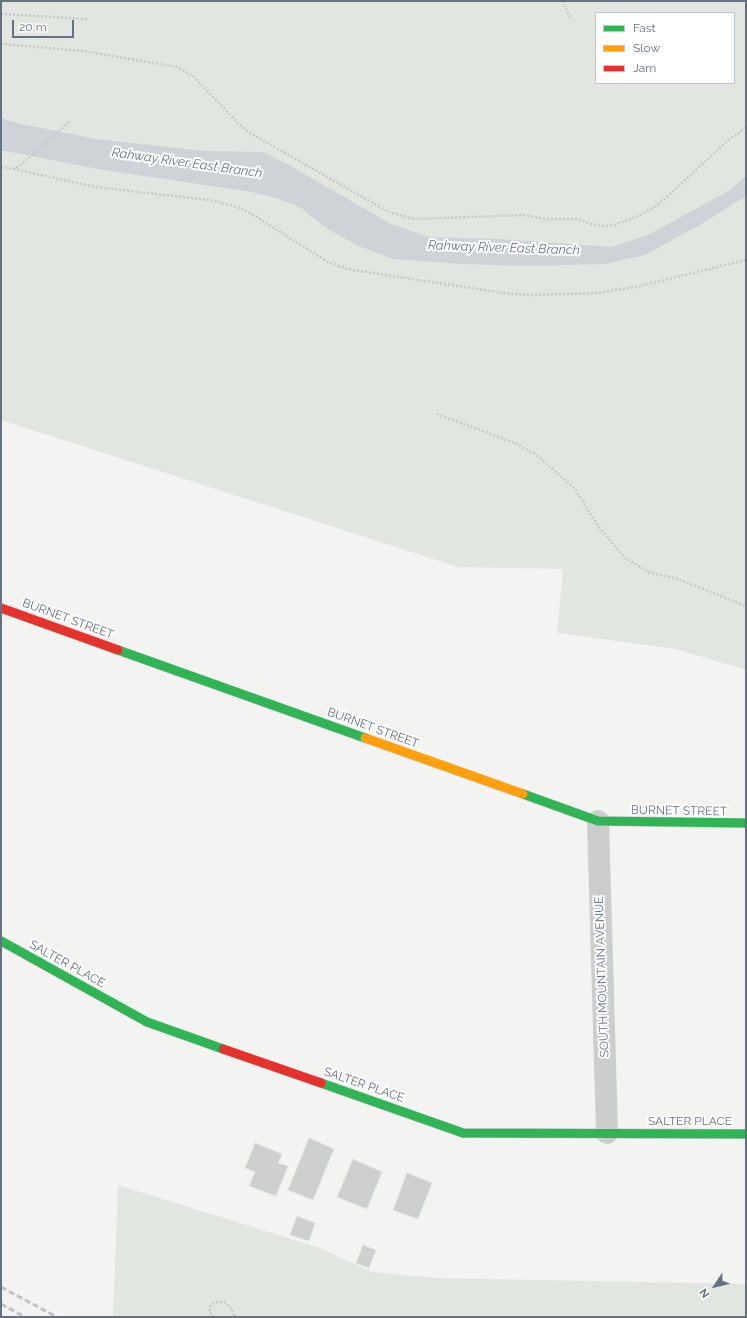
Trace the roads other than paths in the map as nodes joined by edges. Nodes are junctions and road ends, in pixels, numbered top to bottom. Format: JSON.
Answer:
{"nodes":[{"id":1,"x":1,"y":608,"type":"edge"},
{"id":2,"x":598,"y":821,"type":"junction"},
{"id":3,"x":746,"y":823,"type":"edge"},
{"id":4,"x":1,"y":941,"type":"edge"},
{"id":5,"x":607,"y":1133,"type":"junction"},
{"id":6,"x":746,"y":1134,"type":"edge"}],
"edges":[{"from":1,"to":2,"type":"street","name":"BURNET STREET"},
{"from":2,"to":3,"type":"street","name":"BURNET STREET"},
{"from":2,"to":5,"type":"street","name":"SOUTH MOUNTAIN AVENUE"},
{"from":4,"to":5,"type":"street","name":"SALTER PLACE"},
{"from":5,"to":6,"type":"street","name":"SALTER PLACE"}]}
